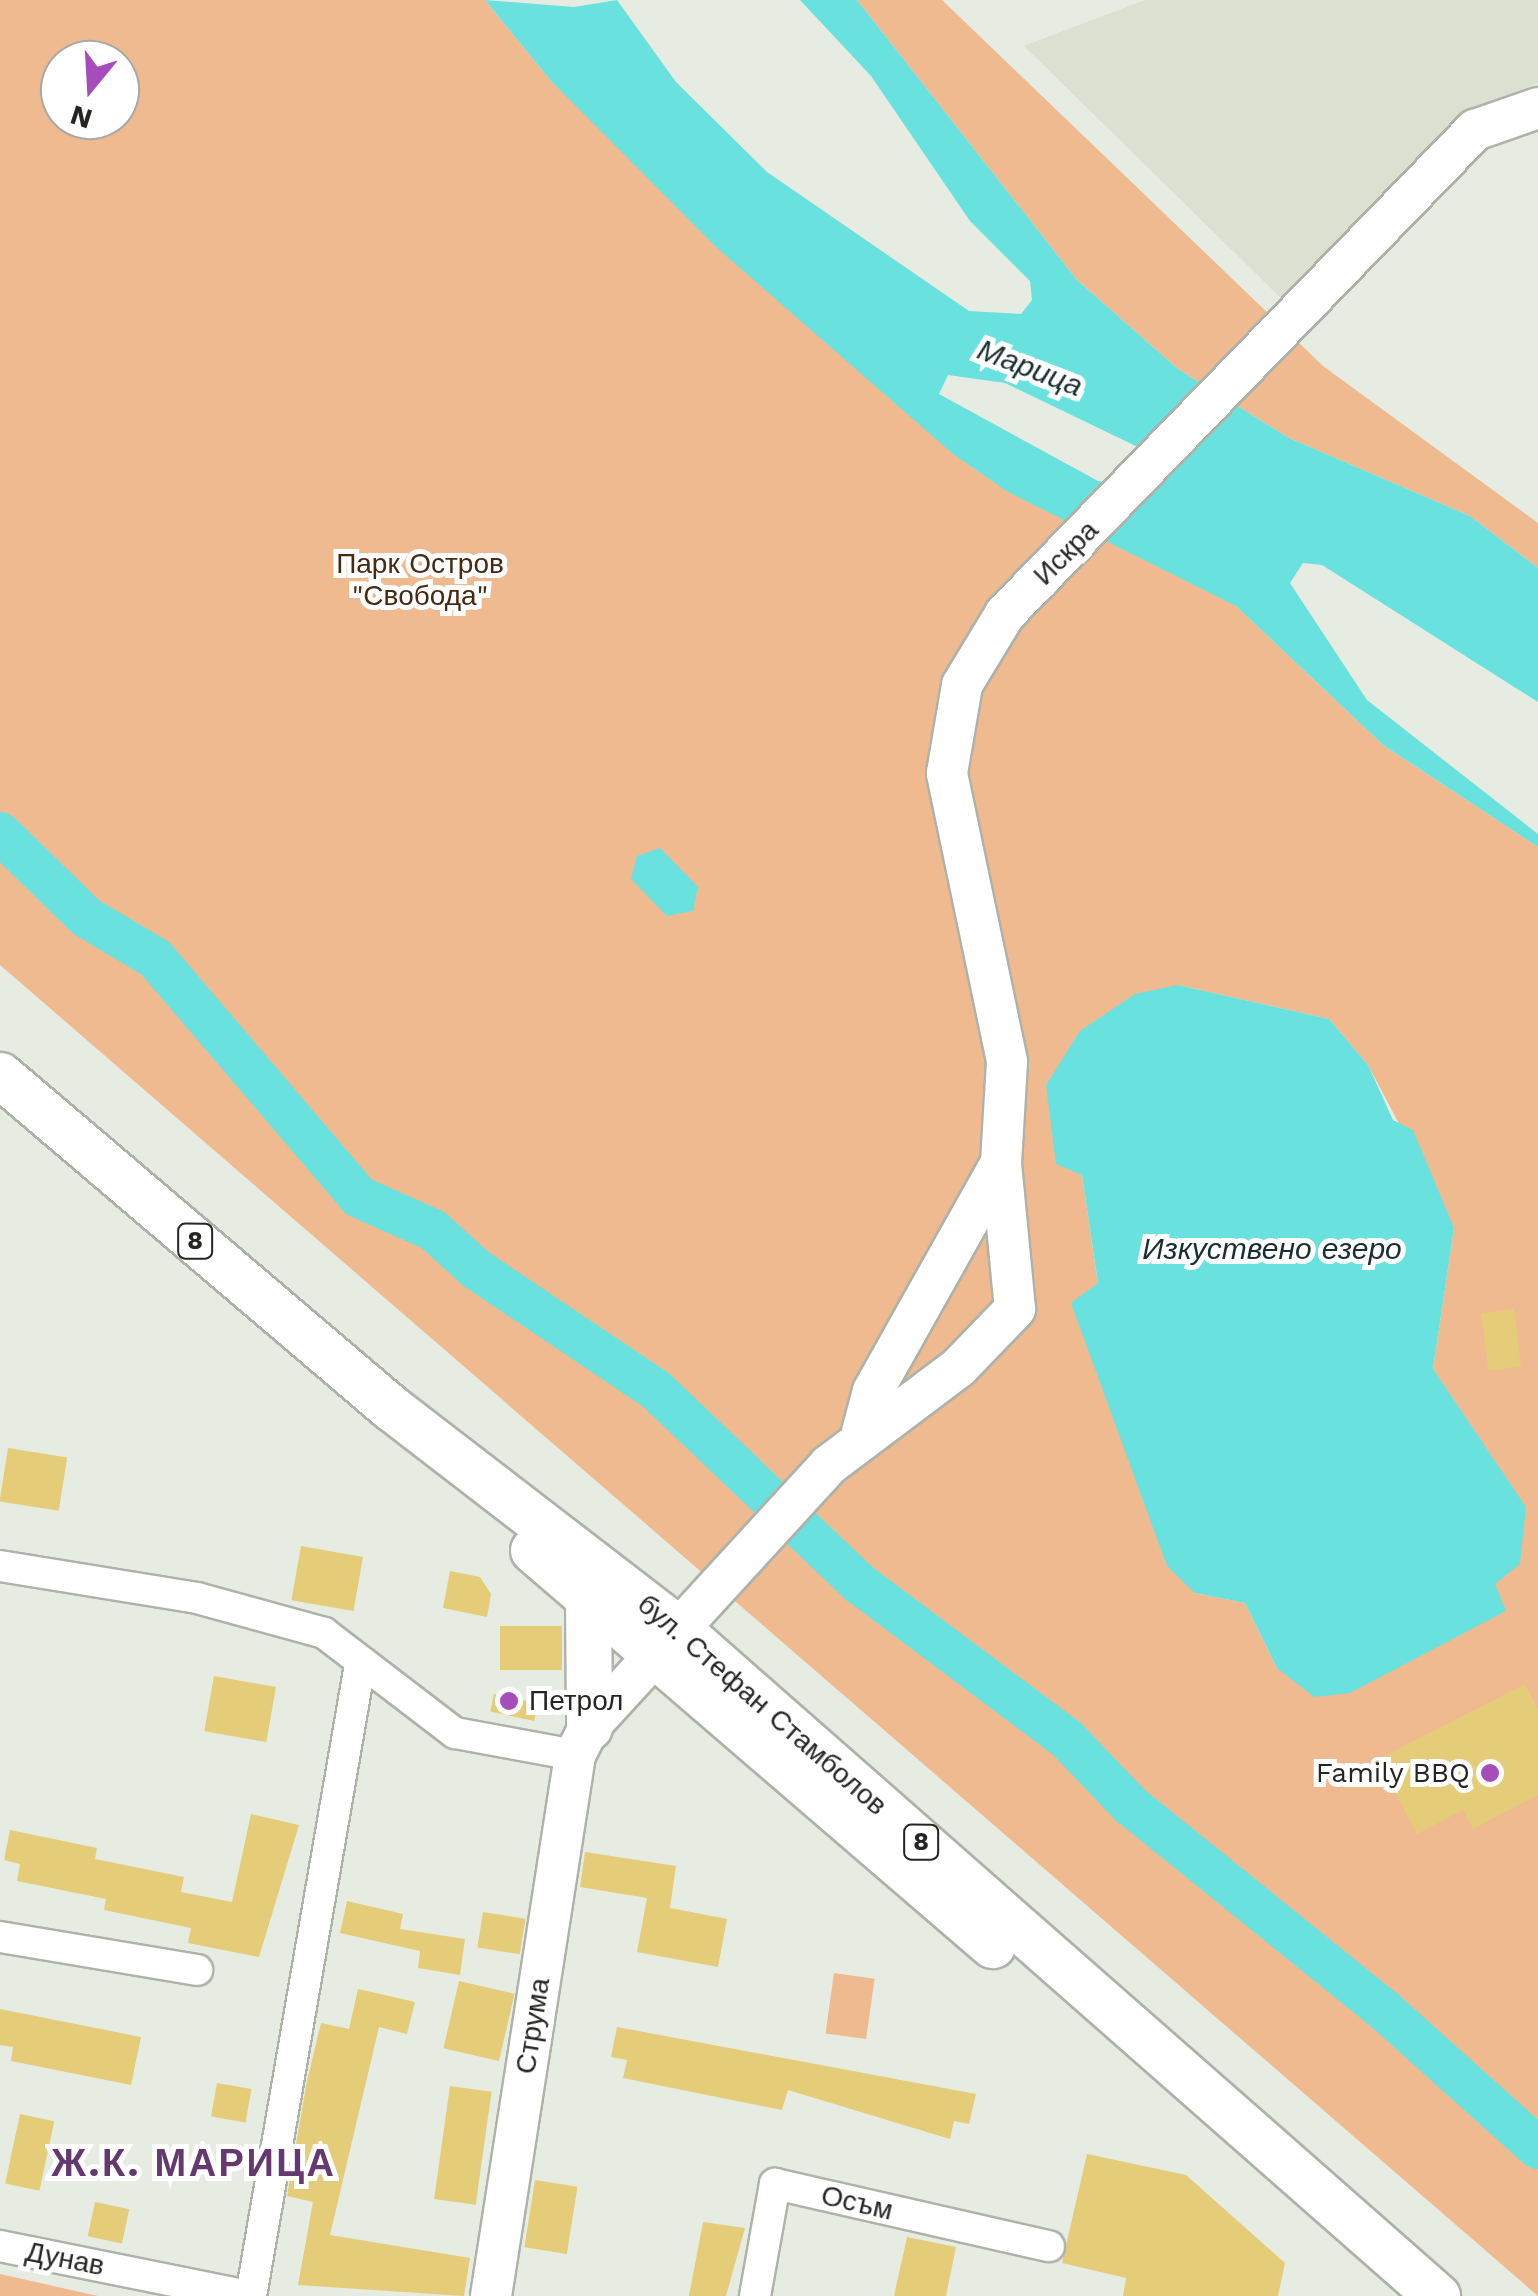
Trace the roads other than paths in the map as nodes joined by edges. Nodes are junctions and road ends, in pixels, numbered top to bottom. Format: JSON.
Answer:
{"nodes":[{"id":1,"x":1538,"y":108,"type":"edge"},
{"id":2,"x":0,"y":1075,"type":"edge"},
{"id":3,"x":1001,"y":1164,"type":"junction"},
{"id":4,"x":390,"y":1408,"type":"junction"},
{"id":5,"x":862,"y":1432,"type":"junction"},
{"id":6,"x":0,"y":1566,"type":"edge"},
{"id":7,"x":588,"y":1600,"type":"junction"},
{"id":8,"x":677,"y":1628,"type":"junction"},
{"id":9,"x":360,"y":1664,"type":"junction"},
{"id":10,"x":582,"y":1741,"type":"junction"},
{"id":11,"x":0,"y":1937,"type":"edge"},
{"id":12,"x":196,"y":1970,"type":"dead end"},
{"id":13,"x":0,"y":2246,"type":"edge"},
{"id":14,"x":1049,"y":2246,"type":"dead end"},
{"id":15,"x":242,"y":2295,"type":"edge"},
{"id":16,"x":490,"y":2296,"type":"edge"},
{"id":17,"x":755,"y":2296,"type":"edge"},
{"id":18,"x":1408,"y":2296,"type":"edge"},
{"id":19,"x":1437,"y":2296,"type":"edge"}],
"edges":[{"from":1,"to":3,"type":"street","name":"Искра"},
{"from":2,"to":4,"type":"main road","name":"бул. Стефан Стамболов","number":"8"},
{"from":3,"to":5,"type":"street"},
{"from":3,"to":5,"type":"street","name":"Искра"},
{"from":4,"to":7,"type":"main road","name":"бул. Стефан Стамболов","number":"8"},
{"from":4,"to":8,"type":"main road","name":"бул. Стефан Стамболов","number":"8"},
{"from":5,"to":8,"type":"street","name":"Искра"},
{"from":6,"to":9,"type":"street"},
{"from":7,"to":8,"type":"main road","name":"бул. Стефан Стамболов","number":"8"},
{"from":7,"to":10,"type":"main road"},
{"from":8,"to":10,"type":"street","name":"Искра"},
{"from":8,"to":18,"type":"main road","name":"бул. Стефан Стамболов","number":"8"},
{"from":8,"to":19,"type":"main road","name":"бул. Стефан Стамболов","number":"8"},
{"from":9,"to":10,"type":"street"},
{"from":9,"to":15,"type":"street"},
{"from":10,"to":16,"type":"street","name":"Струма"},
{"from":11,"to":12,"type":"street"},
{"from":13,"to":15,"type":"street","name":"Дунав"},
{"from":14,"to":17,"type":"street","name":"Осъм"}]}
